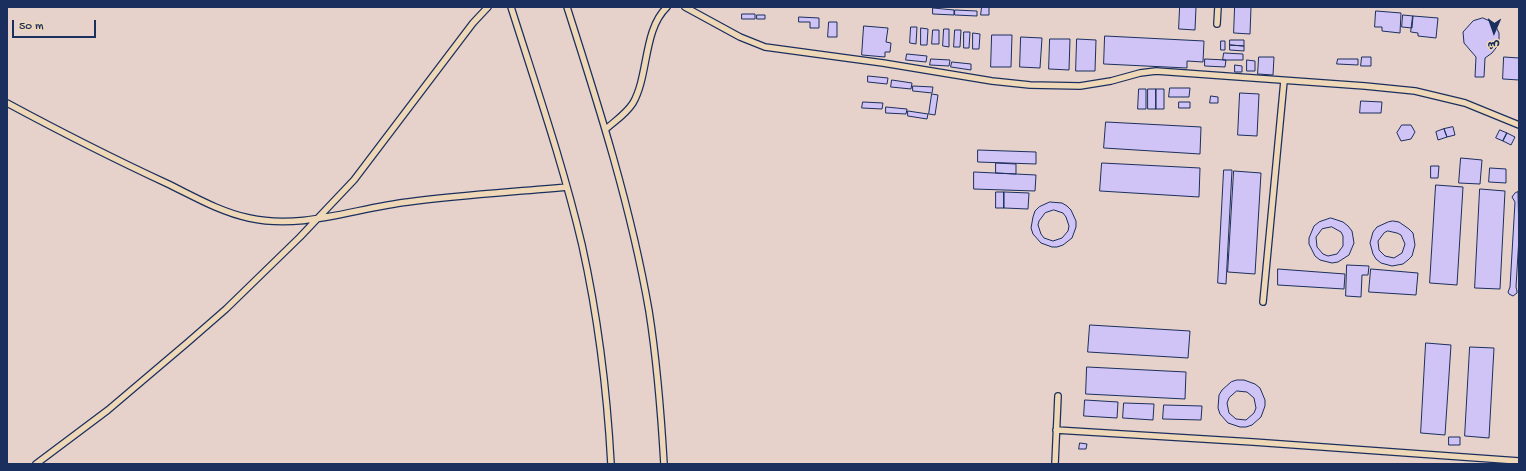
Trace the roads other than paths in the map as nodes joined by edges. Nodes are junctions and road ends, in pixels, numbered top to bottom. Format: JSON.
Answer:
{"nodes":[{"id":1,"x":488,"y":7,"type":"edge"},
{"id":2,"x":511,"y":7,"type":"edge"},
{"id":3,"x":567,"y":7,"type":"edge"},
{"id":4,"x":667,"y":7,"type":"edge"},
{"id":5,"x":685,"y":7,"type":"edge"},
{"id":6,"x":1218,"y":7,"type":"edge"},
{"id":7,"x":1217,"y":24,"type":"dead end"},
{"id":8,"x":1284,"y":81,"type":"junction"},
{"id":9,"x":7,"y":102,"type":"edge"},
{"id":10,"x":1519,"y":125,"type":"edge"},
{"id":11,"x":606,"y":129,"type":"junction"},
{"id":12,"x":567,"y":187,"type":"junction"},
{"id":13,"x":317,"y":220,"type":"junction"},
{"id":14,"x":1263,"y":302,"type":"dead end"},
{"id":15,"x":1058,"y":396,"type":"dead end"},
{"id":16,"x":1056,"y":430,"type":"junction"},
{"id":17,"x":1519,"y":462,"type":"edge"},
{"id":18,"x":36,"y":464,"type":"edge"},
{"id":19,"x":611,"y":464,"type":"edge"},
{"id":20,"x":664,"y":464,"type":"edge"},
{"id":21,"x":1055,"y":464,"type":"edge"}],
"edges":[{"from":1,"to":13,"type":"lane"},
{"from":2,"to":12,"type":"lane"},
{"from":3,"to":11,"type":"lane"},
{"from":4,"to":11,"type":"lane"},
{"from":5,"to":8,"type":"lane"},
{"from":6,"to":7,"type":"lane"},
{"from":8,"to":10,"type":"lane"},
{"from":8,"to":14,"type":"lane"},
{"from":9,"to":13,"type":"lane"},
{"from":11,"to":20,"type":"lane"},
{"from":12,"to":13,"type":"lane"},
{"from":12,"to":19,"type":"lane"},
{"from":13,"to":18,"type":"lane"},
{"from":15,"to":16,"type":"lane"},
{"from":16,"to":17,"type":"lane"},
{"from":16,"to":21,"type":"lane"}]}
